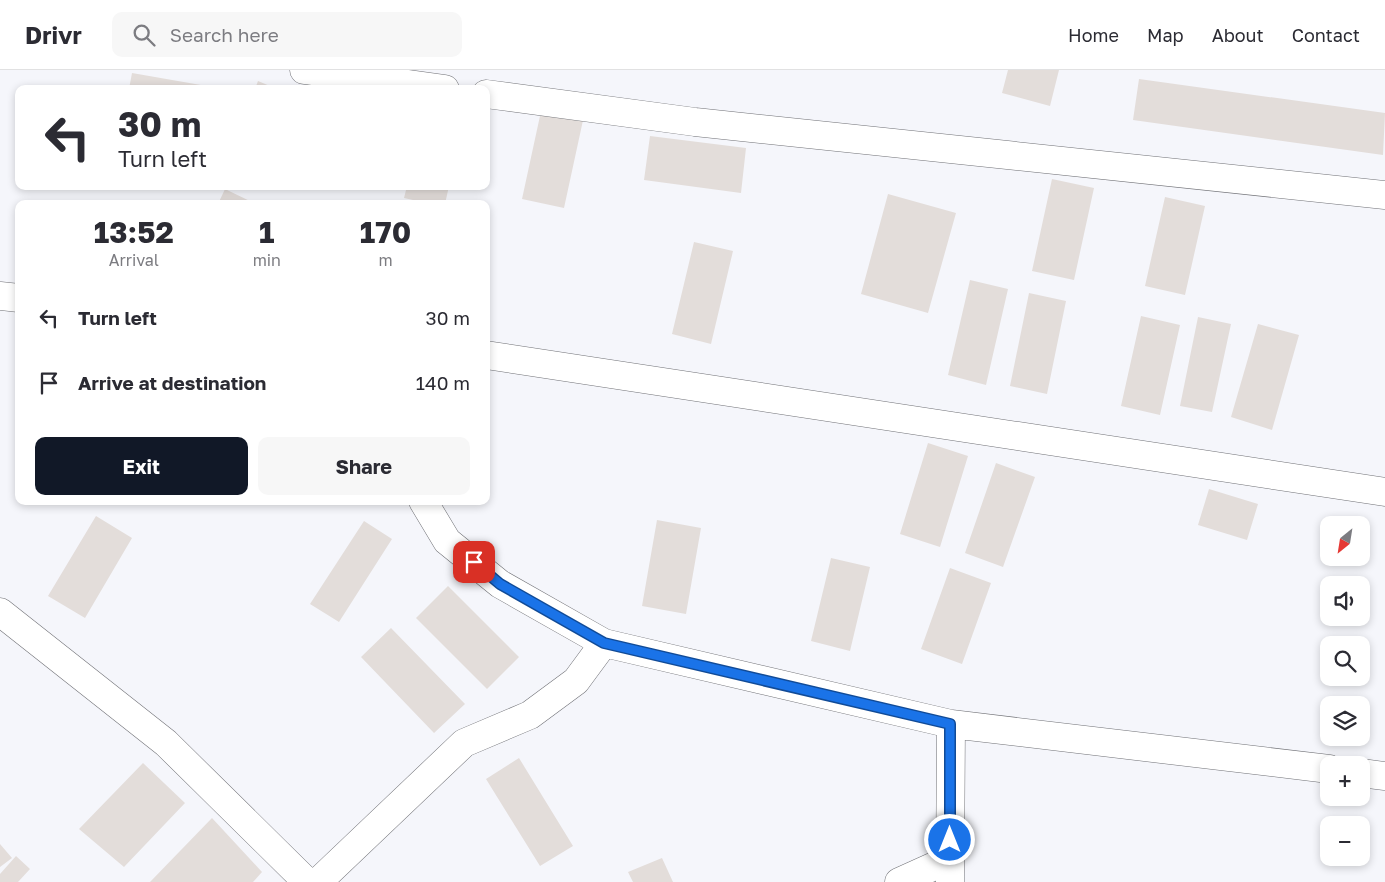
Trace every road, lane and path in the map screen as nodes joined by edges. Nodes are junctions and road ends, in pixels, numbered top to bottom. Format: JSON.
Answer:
{"nodes":[{"id":1,"x":304,"y":70,"type":"edge"},
{"id":2,"x":415,"y":85,"type":"edge"},
{"id":3,"x":490,"y":95,"type":"edge"},
{"id":4,"x":1385,"y":195,"type":"edge"},
{"id":5,"x":0,"y":296,"type":"edge"},
{"id":6,"x":15,"y":298,"type":"edge"},
{"id":7,"x":490,"y":356,"type":"edge"},
{"id":8,"x":1385,"y":492,"type":"edge"},
{"id":9,"x":425,"y":505,"type":"edge"},
{"id":10,"x":0,"y":612,"type":"edge"},
{"id":11,"x":604,"y":643,"type":"junction"},
{"id":12,"x":950,"y":724,"type":"junction"},
{"id":13,"x":1320,"y":768,"type":"edge"},
{"id":14,"x":1370,"y":774,"type":"edge"},
{"id":15,"x":1385,"y":776,"type":"edge"},
{"id":16,"x":950,"y":871,"type":"edge"},
{"id":17,"x":307,"y":882,"type":"edge"},
{"id":18,"x":318,"y":882,"type":"edge"},
{"id":19,"x":899,"y":882,"type":"edge"}],
"edges":[{"from":1,"to":2,"type":"street"},
{"from":3,"to":4,"type":"street"},
{"from":5,"to":6,"type":"street"},
{"from":7,"to":8,"type":"street"},
{"from":9,"to":11,"type":"street"},
{"from":10,"to":17,"type":"street"},
{"from":11,"to":12,"type":"street"},
{"from":11,"to":18,"type":"street"},
{"from":12,"to":13,"type":"street"},
{"from":12,"to":16,"type":"street"},
{"from":14,"to":15,"type":"street"},
{"from":16,"to":19,"type":"street"}]}
